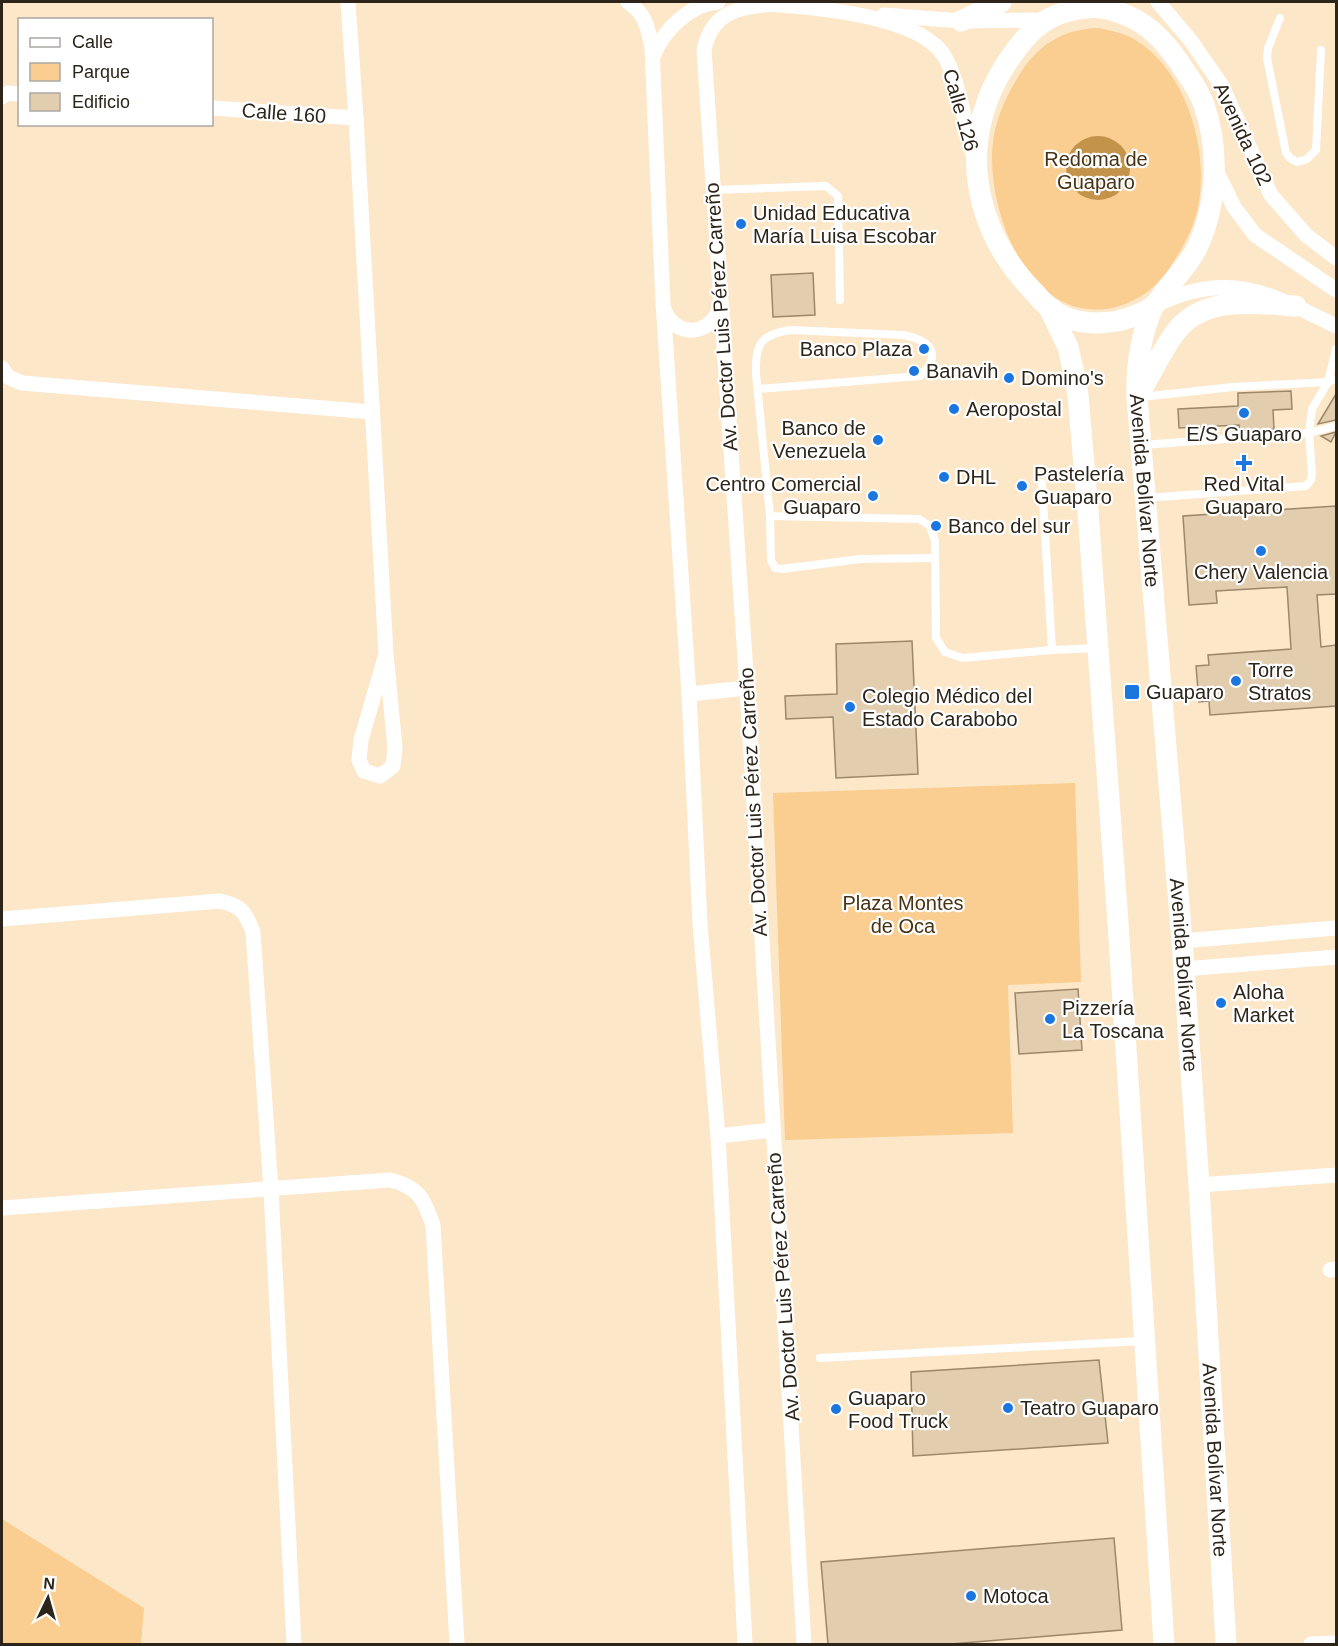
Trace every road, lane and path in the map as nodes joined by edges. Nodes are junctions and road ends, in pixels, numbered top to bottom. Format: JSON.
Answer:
{"nodes":[{"id":1,"x":348,"y":2,"type":"edge"},
{"id":2,"x":628,"y":2,"type":"edge"},
{"id":3,"x":718,"y":2,"type":"edge"},
{"id":4,"x":736,"y":2,"type":"edge"},
{"id":5,"x":1000,"y":2,"type":"edge"},
{"id":6,"x":1134,"y":2,"type":"edge"},
{"id":7,"x":1158,"y":2,"type":"edge"},
{"id":8,"x":771,"y":4,"type":"junction"},
{"id":9,"x":842,"y":11,"type":"junction"},
{"id":10,"x":1048,"y":11,"type":"edge"},
{"id":11,"x":1280,"y":18,"type":"dead end"},
{"id":12,"x":961,"y":21,"type":"junction"},
{"id":13,"x":1159,"y":39,"type":"junction"},
{"id":14,"x":1321,"y":50,"type":"dead end"},
{"id":15,"x":652,"y":60,"type":"junction"},
{"id":16,"x":18,"y":94,"type":"edge"},
{"id":17,"x":2,"y":97,"type":"edge"},
{"id":18,"x":213,"y":108,"type":"edge"},
{"id":19,"x":356,"y":118,"type":"junction"},
{"id":20,"x":1214,"y":166,"type":"junction"},
{"id":21,"x":977,"y":170,"type":"junction"},
{"id":22,"x":712,"y":190,"type":"junction"},
{"id":23,"x":1336,"y":258,"type":"edge"},
{"id":24,"x":1336,"y":290,"type":"edge"},
{"id":25,"x":840,"y":300,"type":"dead end"},
{"id":26,"x":663,"y":303,"type":"junction"},
{"id":27,"x":1296,"y":306,"type":"junction"},
{"id":28,"x":720,"y":307,"type":"junction"},
{"id":29,"x":1153,"y":307,"type":"junction"},
{"id":30,"x":1050,"y":310,"type":"junction"},
{"id":31,"x":1336,"y":328,"type":"edge"},
{"id":32,"x":1336,"y":349,"type":"edge"},
{"id":33,"x":2,"y":368,"type":"edge"},
{"id":34,"x":1332,"y":380,"type":"edge"},
{"id":35,"x":758,"y":389,"type":"junction"},
{"id":36,"x":1137,"y":397,"type":"junction"},
{"id":37,"x":372,"y":412,"type":"junction"},
{"id":38,"x":1336,"y":426,"type":"edge"},
{"id":39,"x":1309,"y":433,"type":"junction"},
{"id":40,"x":1141,"y":445,"type":"junction"},
{"id":41,"x":1042,"y":483,"type":"dead end"},
{"id":42,"x":1145,"y":498,"type":"junction"},
{"id":43,"x":770,"y":516,"type":"junction"},
{"id":44,"x":934,"y":558,"type":"junction"},
{"id":45,"x":1099,"y":648,"type":"junction"},
{"id":46,"x":1052,"y":650,"type":"junction"},
{"id":47,"x":386,"y":654,"type":"junction"},
{"id":48,"x":747,"y":688,"type":"junction"},
{"id":49,"x":688,"y":693,"type":"junction"},
{"id":50,"x":2,"y":919,"type":"edge"},
{"id":51,"x":1336,"y":928,"type":"edge"},
{"id":52,"x":1182,"y":941,"type":"junction"},
{"id":53,"x":1336,"y":957,"type":"edge"},
{"id":54,"x":1183,"y":969,"type":"junction"},
{"id":55,"x":772,"y":1130,"type":"junction"},
{"id":56,"x":718,"y":1136,"type":"junction"},
{"id":57,"x":1336,"y":1175,"type":"edge"},
{"id":58,"x":1199,"y":1185,"type":"junction"},
{"id":59,"x":271,"y":1190,"type":"junction"},
{"id":60,"x":2,"y":1208,"type":"edge"},
{"id":61,"x":1144,"y":1341,"type":"junction"},
{"id":62,"x":819,"y":1358,"type":"dead end"},
{"id":63,"x":1336,"y":1643,"type":"edge"},
{"id":64,"x":294,"y":1644,"type":"edge"},
{"id":65,"x":457,"y":1644,"type":"edge"},
{"id":66,"x":745,"y":1644,"type":"edge"},
{"id":67,"x":804,"y":1644,"type":"edge"},
{"id":68,"x":1164,"y":1644,"type":"edge"},
{"id":69,"x":1226,"y":1644,"type":"edge"},
{"id":70,"x":1311,"y":1644,"type":"edge"}],
"edges":[{"from":1,"to":19,"type":"street"},
{"from":2,"to":15,"type":"street"},
{"from":3,"to":15,"type":"street"},
{"from":4,"to":8,"type":"street","name":"Calle 126"},
{"from":5,"to":12,"type":"main road"},
{"from":6,"to":13,"type":"main road"},
{"from":7,"to":23,"type":"street","name":"Avenida 102"},
{"from":8,"to":9,"type":"street","name":"Calle 126"},
{"from":8,"to":22,"type":"street","name":"Av. Doctor Luis Pérez Carreño"},
{"from":9,"to":12,"type":"street"},
{"from":9,"to":21,"type":"street","name":"Calle 126"},
{"from":10,"to":12,"type":"street"},
{"from":10,"to":13,"type":"main road"},
{"from":10,"to":21,"type":"main road"},
{"from":11,"to":14,"type":"lane"},
{"from":13,"to":20,"type":"main road"},
{"from":15,"to":26,"type":"street"},
{"from":16,"to":17,"type":"street"},
{"from":18,"to":19,"type":"street","name":"Calle 160"},
{"from":19,"to":37,"type":"street"},
{"from":20,"to":24,"type":"street"},
{"from":20,"to":29,"type":"main road"},
{"from":21,"to":30,"type":"main road"},
{"from":22,"to":25,"type":"lane"},
{"from":22,"to":28,"type":"street","name":"Av. Doctor Luis Pérez Carreño"},
{"from":26,"to":28,"type":"street"},
{"from":26,"to":49,"type":"street"},
{"from":27,"to":29,"type":"street"},
{"from":27,"to":31,"type":"street"},
{"from":27,"to":36,"type":"main road"},
{"from":28,"to":48,"type":"street","name":"Av. Doctor Luis Pérez Carreño"},
{"from":29,"to":30,"type":"main road"},
{"from":29,"to":36,"type":"main road","name":"Avenida Bolívar Norte"},
{"from":30,"to":45,"type":"main road"},
{"from":32,"to":34,"type":"lane"},
{"from":33,"to":37,"type":"street"},
{"from":34,"to":36,"type":"lane"},
{"from":34,"to":39,"type":"lane"},
{"from":35,"to":35,"type":"lane"},
{"from":35,"to":43,"type":"lane"},
{"from":36,"to":40,"type":"main road","name":"Avenida Bolívar Norte"},
{"from":37,"to":47,"type":"street"},
{"from":38,"to":39,"type":"lane"},
{"from":39,"to":40,"type":"lane"},
{"from":39,"to":42,"type":"lane"},
{"from":40,"to":42,"type":"main road","name":"Avenida Bolívar Norte"},
{"from":41,"to":46,"type":"lane"},
{"from":42,"to":52,"type":"main road","name":"Avenida Bolívar Norte"},
{"from":43,"to":44,"type":"lane"},
{"from":43,"to":44,"type":"lane"},
{"from":44,"to":46,"type":"lane"},
{"from":45,"to":46,"type":"lane"},
{"from":45,"to":61,"type":"main road"},
{"from":47,"to":47,"type":"street"},
{"from":48,"to":49,"type":"street"},
{"from":48,"to":55,"type":"street","name":"Av. Doctor Luis Pérez Carreño"},
{"from":49,"to":56,"type":"street"},
{"from":50,"to":59,"type":"street"},
{"from":51,"to":52,"type":"street"},
{"from":52,"to":54,"type":"main road","name":"Avenida Bolívar Norte"},
{"from":53,"to":54,"type":"street"},
{"from":54,"to":58,"type":"main road","name":"Avenida Bolívar Norte"},
{"from":55,"to":56,"type":"street"},
{"from":55,"to":67,"type":"street","name":"Av. Doctor Luis Pérez Carreño"},
{"from":56,"to":66,"type":"street"},
{"from":57,"to":58,"type":"street"},
{"from":58,"to":69,"type":"main road","name":"Avenida Bolívar Norte"},
{"from":59,"to":60,"type":"street"},
{"from":59,"to":64,"type":"street"},
{"from":59,"to":65,"type":"street"},
{"from":61,"to":62,"type":"lane"},
{"from":61,"to":68,"type":"main road"},
{"from":63,"to":70,"type":"street"}]}
